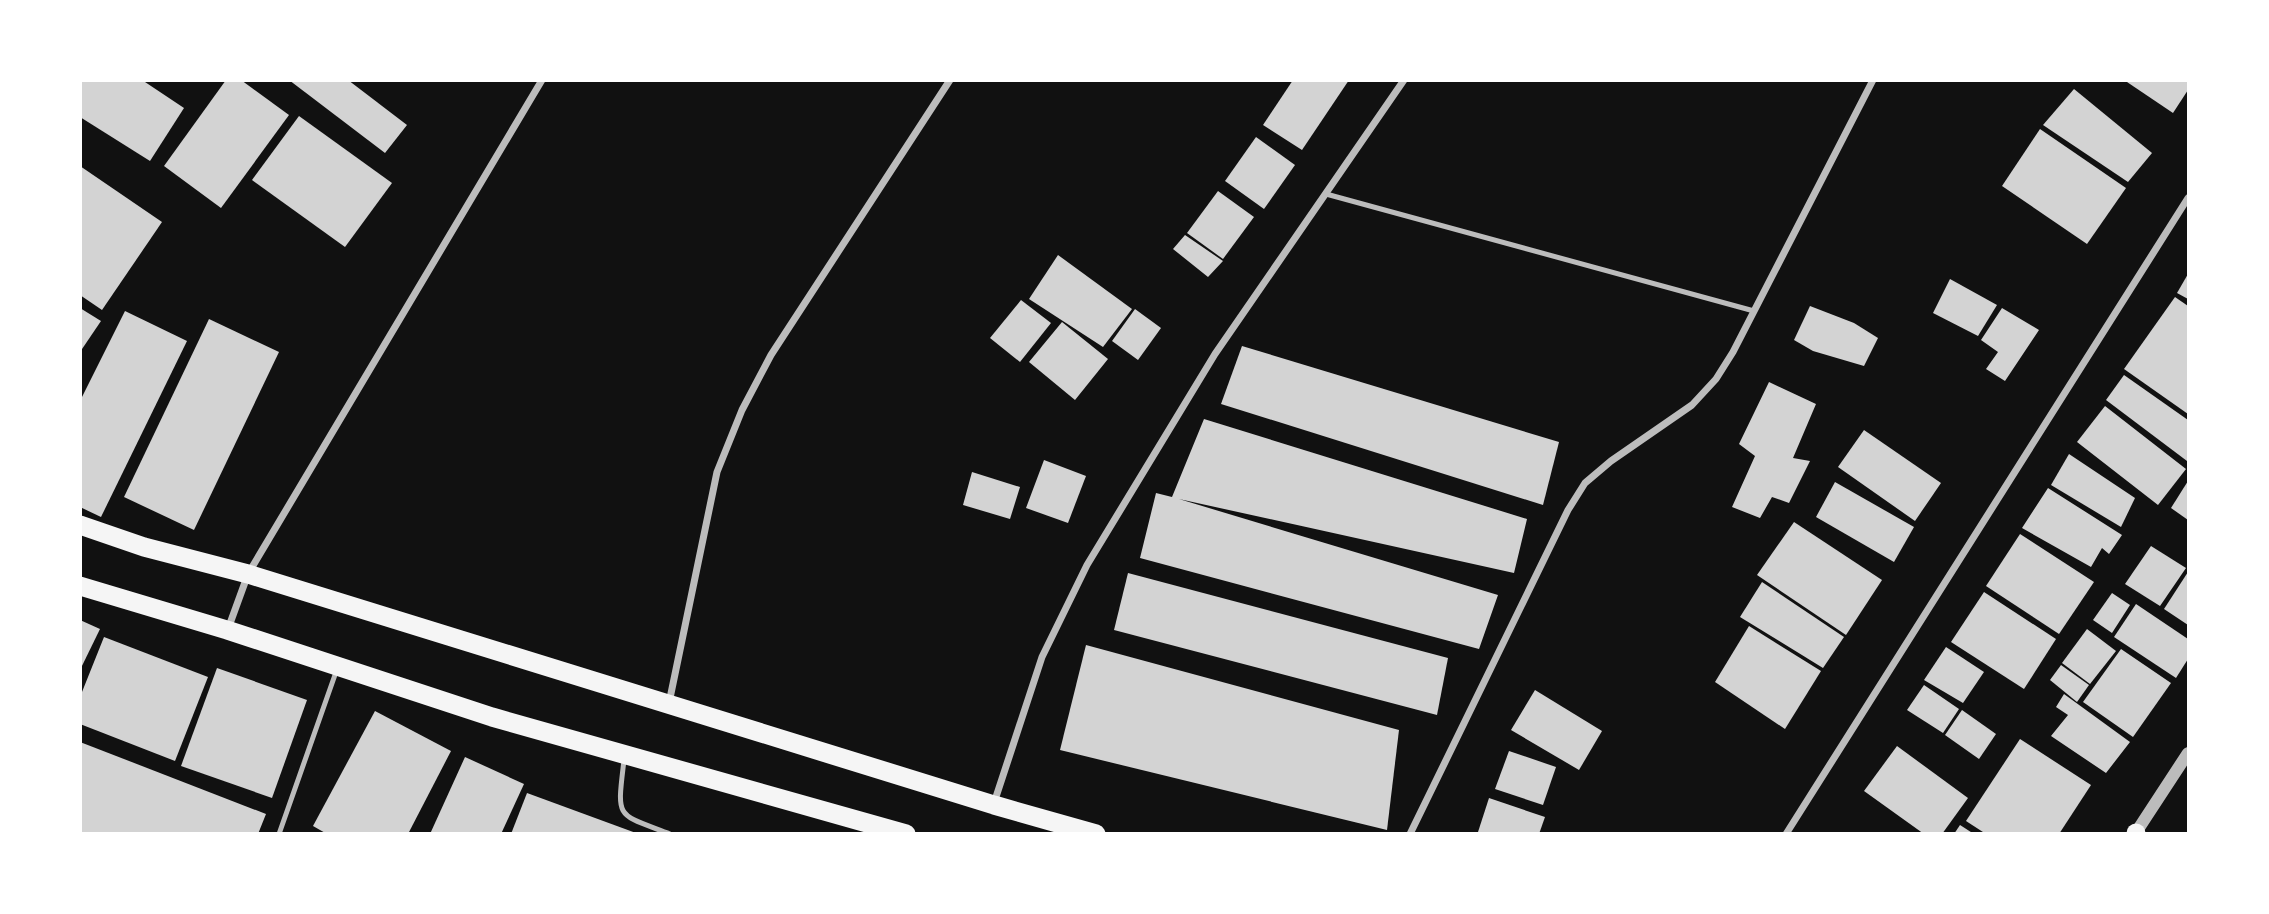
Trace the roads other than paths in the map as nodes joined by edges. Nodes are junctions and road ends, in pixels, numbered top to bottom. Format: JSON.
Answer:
{"nodes":[{"id":1,"x":542,"y":80,"type":"edge"},
{"id":2,"x":950,"y":80,"type":"edge"},
{"id":3,"x":1404,"y":80,"type":"edge"},
{"id":4,"x":1873,"y":80,"type":"edge"},
{"id":5,"x":1326,"y":194,"type":"junction"},
{"id":6,"x":2189,"y":198,"type":"edge"},
{"id":7,"x":1754,"y":311,"type":"junction"},
{"id":8,"x":80,"y":525,"type":"edge"},
{"id":9,"x":248,"y":574,"type":"junction"},
{"id":10,"x":80,"y":586,"type":"edge"},
{"id":11,"x":227,"y":629,"type":"junction"},
{"id":12,"x":338,"y":666,"type":"junction"},
{"id":13,"x":668,"y":703,"type":"junction"},
{"id":14,"x":2189,"y":753,"type":"edge"},
{"id":15,"x":625,"y":754,"type":"junction"},
{"id":16,"x":994,"y":805,"type":"junction"},
{"id":17,"x":874,"y":829,"type":"edge"},
{"id":18,"x":2135,"y":833,"type":"edge"},
{"id":19,"x":279,"y":834,"type":"edge"},
{"id":20,"x":670,"y":834,"type":"edge"},
{"id":21,"x":906,"y":834,"type":"edge"},
{"id":22,"x":1096,"y":834,"type":"edge"},
{"id":23,"x":1410,"y":834,"type":"edge"},
{"id":24,"x":1787,"y":834,"type":"edge"}],
"edges":[{"from":1,"to":9,"type":"street"},
{"from":2,"to":13,"type":"street"},
{"from":3,"to":5,"type":"street"},
{"from":4,"to":7,"type":"street"},
{"from":5,"to":7,"type":"lane"},
{"from":5,"to":16,"type":"street"},
{"from":6,"to":24,"type":"street"},
{"from":7,"to":23,"type":"street"},
{"from":8,"to":9,"type":"highway"},
{"from":9,"to":11,"type":"street"},
{"from":9,"to":13,"type":"highway"},
{"from":10,"to":11,"type":"highway"},
{"from":11,"to":12,"type":"highway"},
{"from":12,"to":15,"type":"highway"},
{"from":12,"to":19,"type":"lane"},
{"from":13,"to":16,"type":"highway"},
{"from":14,"to":18,"type":"street"},
{"from":15,"to":17,"type":"highway"},
{"from":15,"to":20,"type":"lane"},
{"from":16,"to":22,"type":"highway"},
{"from":17,"to":21,"type":"highway"}]}
